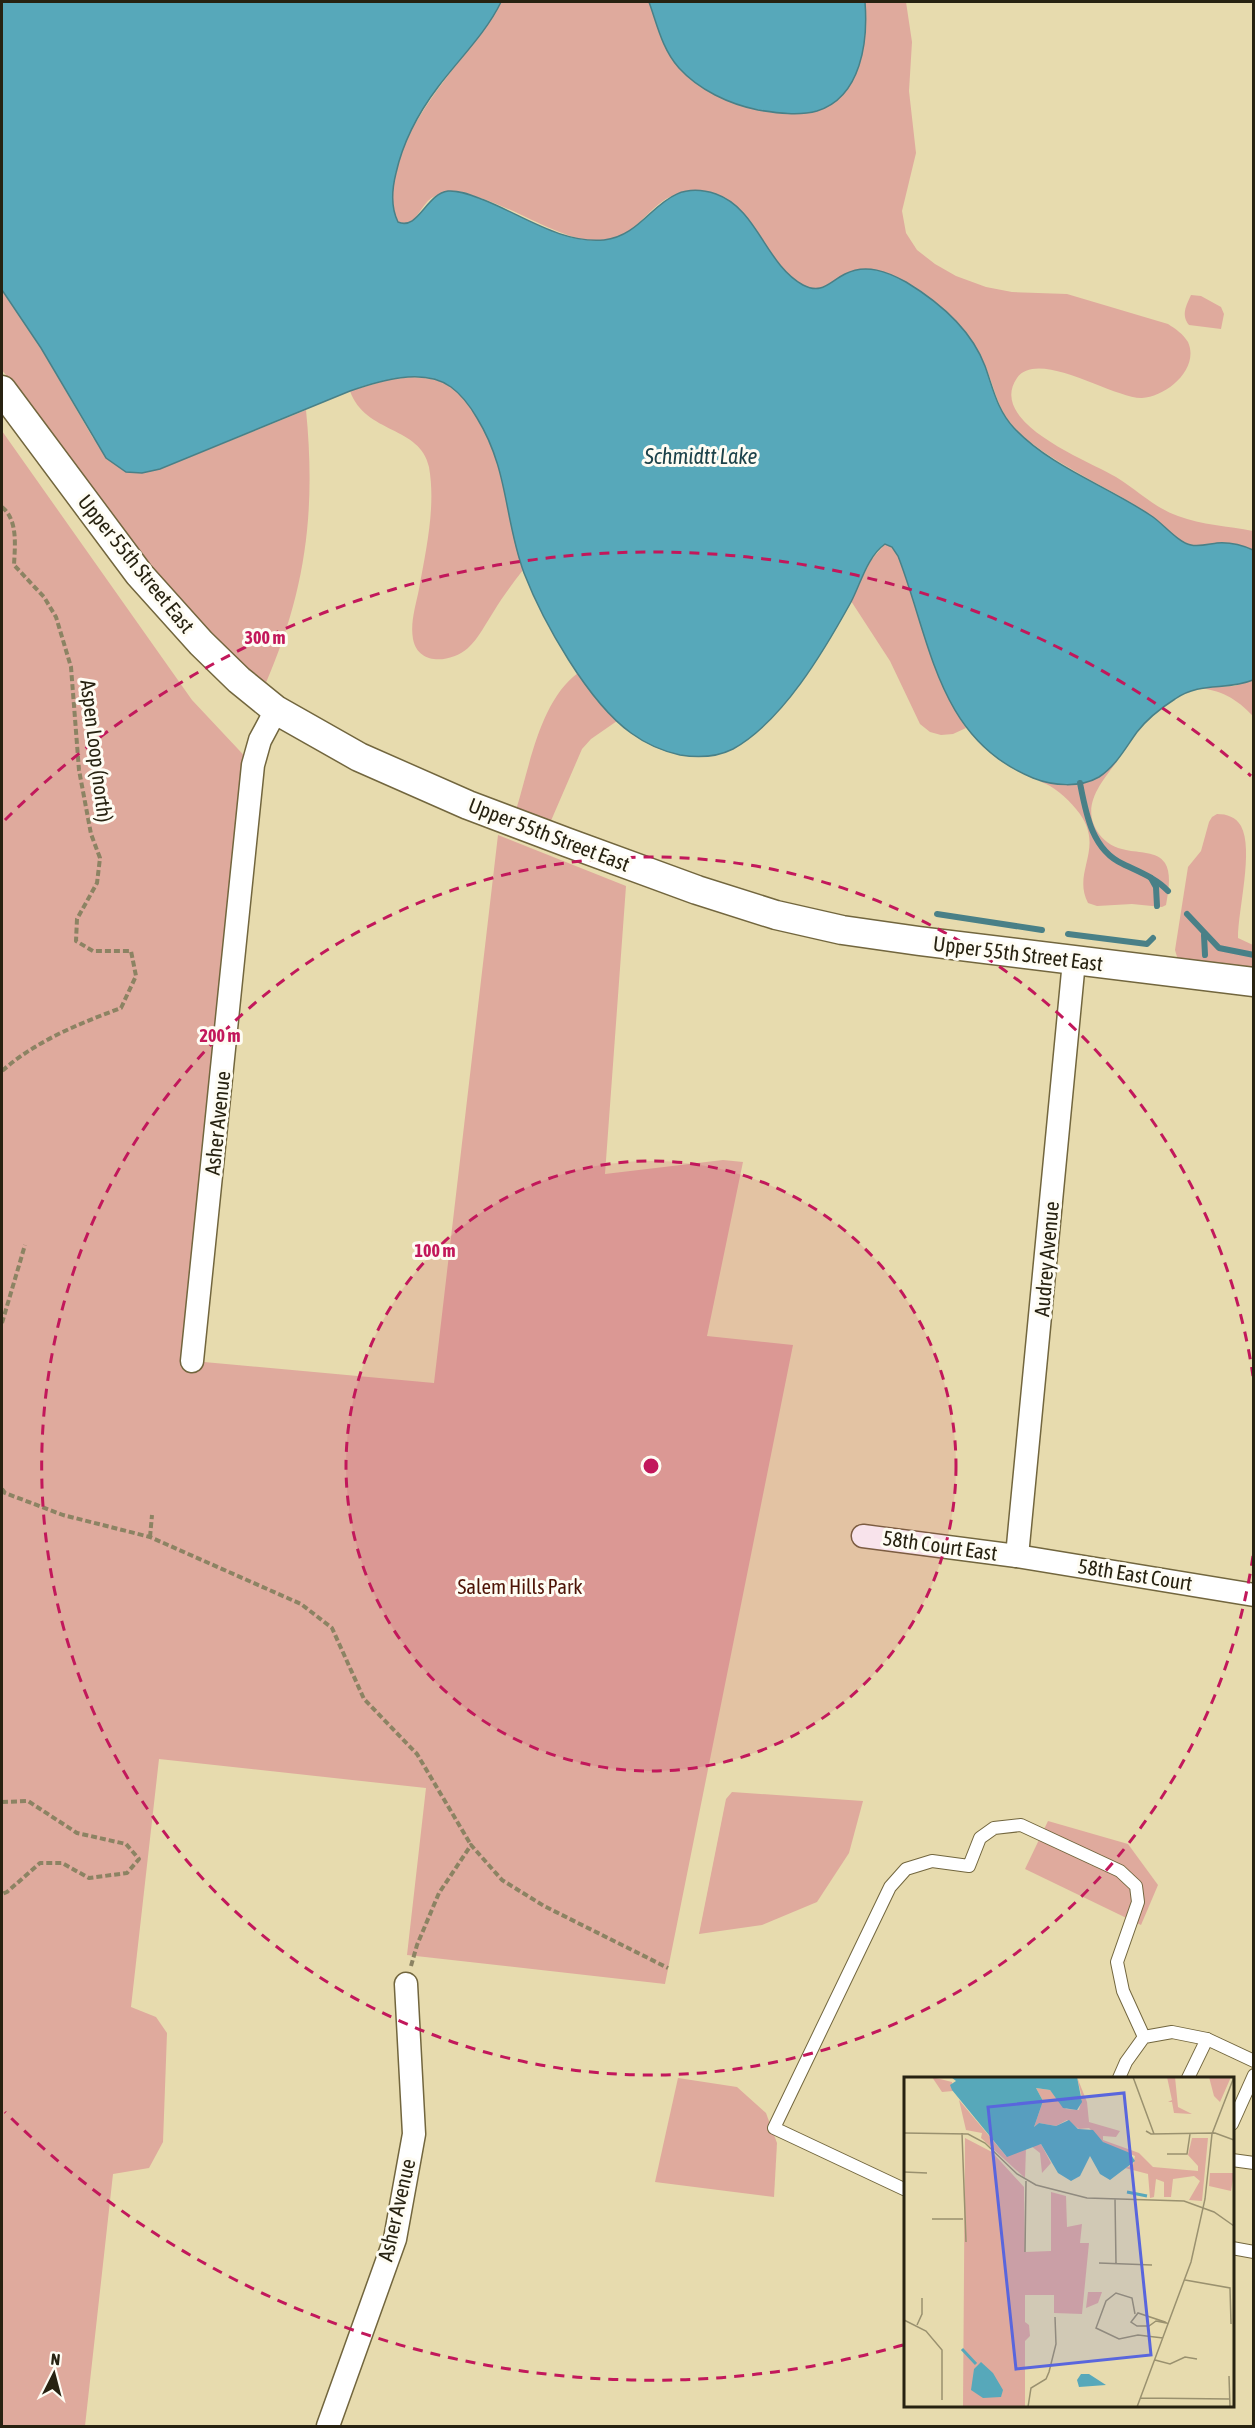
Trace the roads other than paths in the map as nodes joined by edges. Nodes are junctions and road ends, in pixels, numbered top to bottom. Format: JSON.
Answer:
{"nodes":[{"id":1,"x":2,"y":390,"type":"edge"},
{"id":2,"x":276,"y":710,"type":"junction"},
{"id":3,"x":1074,"y":961,"type":"junction"},
{"id":4,"x":1254,"y":982,"type":"edge"},
{"id":5,"x":192,"y":1361,"type":"dead end"},
{"id":6,"x":863,"y":1536,"type":"dead end"},
{"id":7,"x":1017,"y":1556,"type":"junction"},
{"id":8,"x":1254,"y":1594,"type":"edge"},
{"id":9,"x":406,"y":1984,"type":"road end"},
{"id":10,"x":1144,"y":2037,"type":"junction"},
{"id":11,"x":1207,"y":2039,"type":"junction"},
{"id":12,"x":1254,"y":2061,"type":"edge"},
{"id":13,"x":1254,"y":2074,"type":"edge"},
{"id":14,"x":1120,"y":2077,"type":"edge"},
{"id":15,"x":1189,"y":2077,"type":"edge"},
{"id":16,"x":1234,"y":2122,"type":"edge"},
{"id":17,"x":1234,"y":2160,"type":"edge"},
{"id":18,"x":1254,"y":2163,"type":"edge"},
{"id":19,"x":904,"y":2189,"type":"edge"},
{"id":20,"x":1234,"y":2248,"type":"edge"},
{"id":21,"x":1254,"y":2252,"type":"edge"},
{"id":22,"x":328,"y":2427,"type":"edge"}],
"edges":[{"from":1,"to":2,"type":"street","name":"Upper 55th Street East"},
{"from":2,"to":3,"type":"street","name":"Upper 55th Street East"},
{"from":2,"to":5,"type":"street","name":"Asher Avenue"},
{"from":3,"to":4,"type":"street","name":"Upper 55th Street East"},
{"from":3,"to":7,"type":"street","name":"Audrey Avenue"},
{"from":6,"to":7,"type":"street","name":"58th Court East"},
{"from":7,"to":8,"type":"street","name":"58th East Court"},
{"from":9,"to":22,"type":"street","name":"Asher Avenue"},
{"from":10,"to":11,"type":"lane"},
{"from":10,"to":14,"type":"lane"},
{"from":10,"to":19,"type":"lane"},
{"from":11,"to":12,"type":"lane"},
{"from":11,"to":15,"type":"lane"},
{"from":13,"to":16,"type":"lane"},
{"from":17,"to":18,"type":"lane"},
{"from":20,"to":21,"type":"lane"}]}
